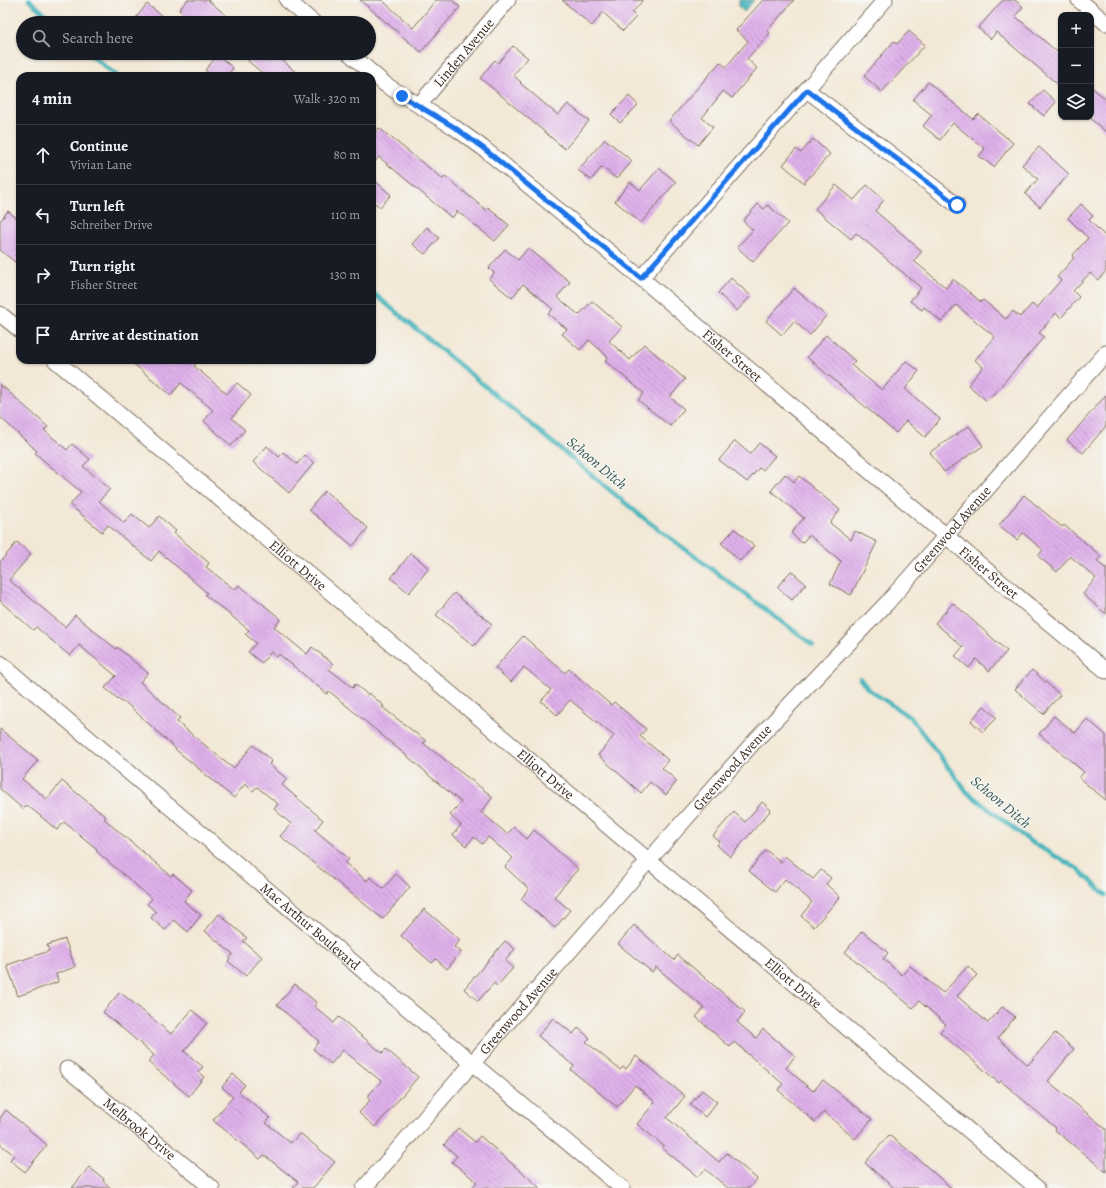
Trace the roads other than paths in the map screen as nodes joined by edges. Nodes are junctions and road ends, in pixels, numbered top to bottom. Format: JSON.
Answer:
{"nodes":[{"id":1,"x":287,"y":0,"type":"edge"},
{"id":2,"x":508,"y":0,"type":"edge"},
{"id":3,"x":885,"y":0,"type":"edge"},
{"id":4,"x":1079,"y":0,"type":"edge"},
{"id":5,"x":306,"y":16,"type":"edge"},
{"id":6,"x":1106,"y":23,"type":"edge"},
{"id":7,"x":357,"y":60,"type":"edge"},
{"id":8,"x":371,"y":72,"type":"edge"},
{"id":9,"x":376,"y":76,"type":"edge"},
{"id":10,"x":807,"y":90,"type":"junction"},
{"id":11,"x":419,"y":105,"type":"junction"},
{"id":12,"x":957,"y":205,"type":"dead end"},
{"id":13,"x":641,"y":278,"type":"junction"},
{"id":14,"x":0,"y":314,"type":"edge"},
{"id":15,"x":16,"y":327,"type":"edge"},
{"id":16,"x":1106,"y":353,"type":"edge"},
{"id":17,"x":60,"y":364,"type":"edge"},
{"id":18,"x":945,"y":536,"type":"junction"},
{"id":19,"x":0,"y":663,"type":"edge"},
{"id":20,"x":1106,"y":671,"type":"edge"},
{"id":21,"x":649,"y":860,"type":"junction"},
{"id":22,"x":472,"y":1063,"type":"junction"},
{"id":23,"x":66,"y":1069,"type":"dead end"},
{"id":24,"x":212,"y":1188,"type":"edge"},
{"id":25,"x":364,"y":1188,"type":"edge"},
{"id":26,"x":622,"y":1188,"type":"edge"},
{"id":27,"x":1037,"y":1188,"type":"edge"}],
"edges":[{"from":1,"to":5,"type":"street"},
{"from":2,"to":11,"type":"street","name":"Linden Avenue"},
{"from":3,"to":10,"type":"street"},
{"from":4,"to":6,"type":"street"},
{"from":7,"to":8,"type":"street","name":"Fisher Street"},
{"from":9,"to":11,"type":"street","name":"Fisher Street"},
{"from":10,"to":12,"type":"street"},
{"from":10,"to":13,"type":"street"},
{"from":11,"to":13,"type":"street","name":"Fisher Street"},
{"from":13,"to":18,"type":"street","name":"Fisher Street"},
{"from":14,"to":15,"type":"street"},
{"from":16,"to":18,"type":"street","name":"Greenwood Avenue"},
{"from":17,"to":21,"type":"street","name":"Elliott Drive"},
{"from":18,"to":20,"type":"street","name":"Fisher Street"},
{"from":18,"to":21,"type":"street","name":"Greenwood Avenue"},
{"from":19,"to":22,"type":"street","name":"Mac Arthur Boulevard"},
{"from":21,"to":22,"type":"street","name":"Greenwood Avenue"},
{"from":21,"to":27,"type":"street","name":"Elliott Drive"},
{"from":22,"to":25,"type":"street","name":"Greenwood Avenue"},
{"from":22,"to":26,"type":"street","name":"Mac Arthur Boulevard"},
{"from":23,"to":24,"type":"street","name":"Melbrook Drive"}]}
